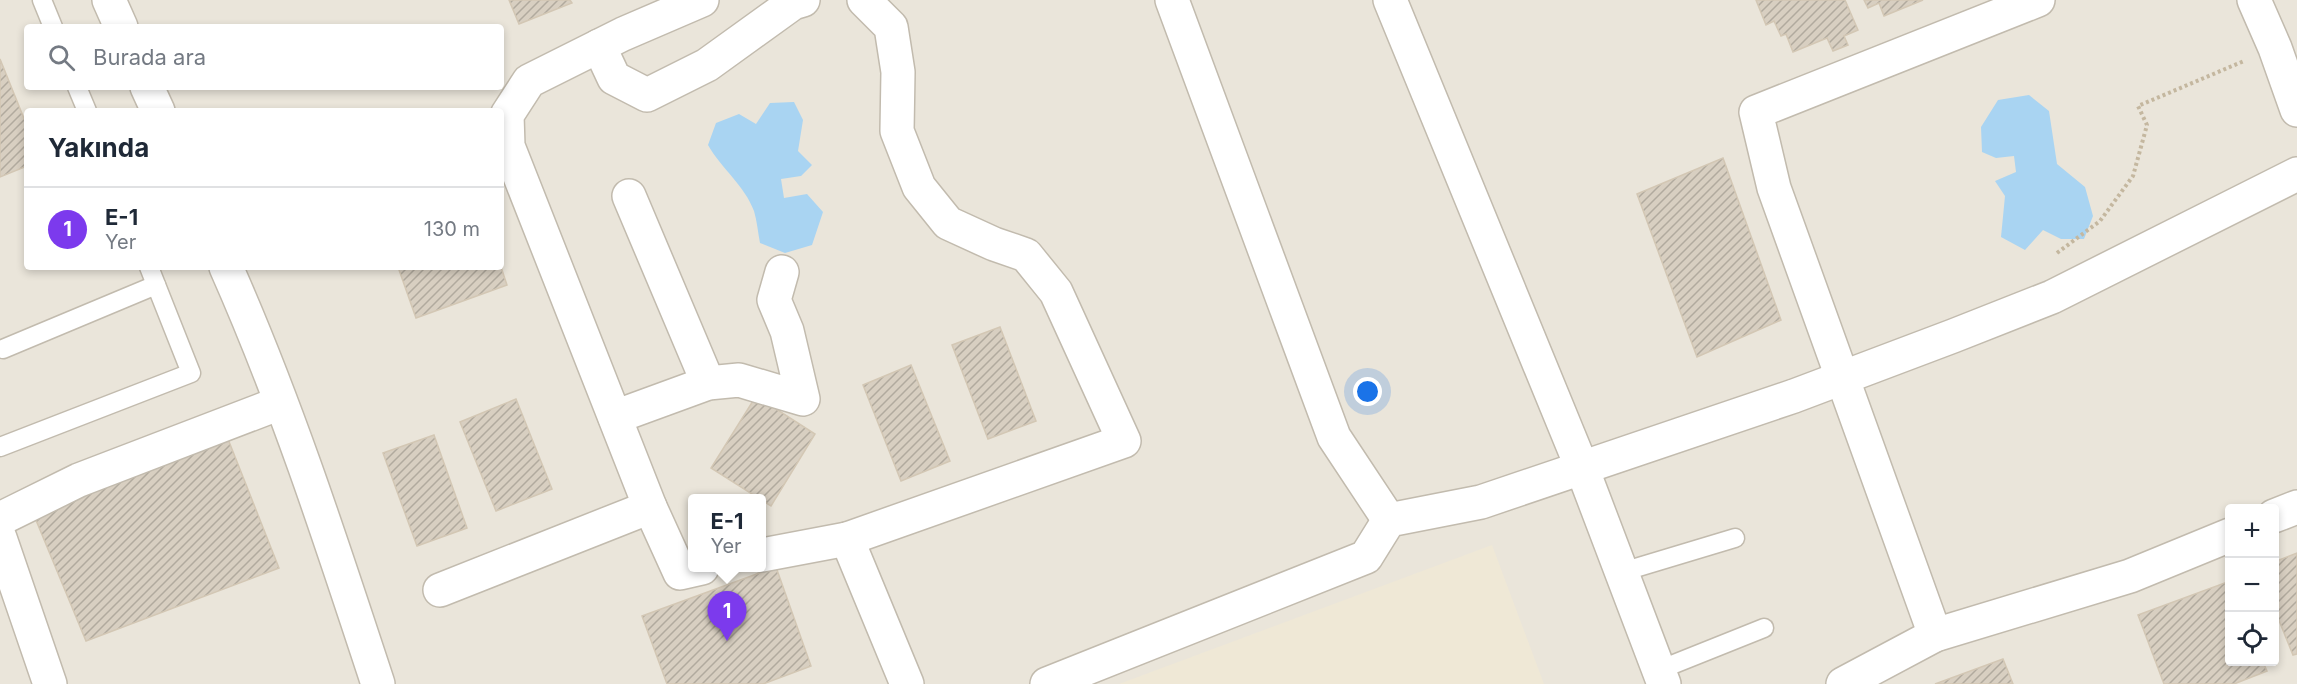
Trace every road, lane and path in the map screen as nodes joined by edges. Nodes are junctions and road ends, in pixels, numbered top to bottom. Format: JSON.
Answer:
{"nodes":[{"id":1,"x":42,"y":0,"type":"edge"},
{"id":2,"x":109,"y":0,"type":"edge"},
{"id":3,"x":702,"y":0,"type":"edge"},
{"id":4,"x":803,"y":0,"type":"edge"},
{"id":5,"x":864,"y":0,"type":"edge"},
{"id":6,"x":1172,"y":0,"type":"edge"},
{"id":7,"x":1390,"y":0,"type":"edge"},
{"id":8,"x":2254,"y":0,"type":"edge"},
{"id":9,"x":2034,"y":1,"type":"edge"},
{"id":10,"x":52,"y":24,"type":"edge"},
{"id":11,"x":119,"y":24,"type":"edge"},
{"id":12,"x":599,"y":46,"type":"junction"},
{"id":13,"x":2275,"y":48,"type":"junction"},
{"id":14,"x":78,"y":90,"type":"edge"},
{"id":15,"x":148,"y":90,"type":"edge"},
{"id":16,"x":86,"y":108,"type":"edge"},
{"id":17,"x":157,"y":108,"type":"edge"},
{"id":18,"x":2297,"y":110,"type":"edge"},
{"id":19,"x":2297,"y":174,"type":"edge"},
{"id":20,"x":629,"y":196,"type":"dead end"},
{"id":21,"x":150,"y":270,"type":"edge"},
{"id":22,"x":227,"y":270,"type":"edge"},
{"id":23,"x":782,"y":272,"type":"dead end"},
{"id":24,"x":156,"y":285,"type":"junction"},
{"id":25,"x":2052,"y":297,"type":"junction"},
{"id":26,"x":3,"y":349,"type":"dead end"},
{"id":27,"x":1842,"y":378,"type":"junction"},
{"id":28,"x":708,"y":383,"type":"junction"},
{"id":29,"x":280,"y":403,"type":"junction"},
{"id":30,"x":615,"y":417,"type":"junction"},
{"id":31,"x":0,"y":447,"type":"edge"},
{"id":32,"x":1582,"y":468,"type":"junction"},
{"id":33,"x":650,"y":507,"type":"junction"},
{"id":34,"x":2297,"y":507,"type":"edge"},
{"id":35,"x":2279,"y":514,"type":"edge"},
{"id":36,"x":0,"y":519,"type":"edge"},
{"id":37,"x":1389,"y":520,"type":"junction"},
{"id":38,"x":2225,"y":537,"type":"edge"},
{"id":39,"x":0,"y":538,"type":"edge"},
{"id":40,"x":1735,"y":538,"type":"dead end"},
{"id":41,"x":847,"y":539,"type":"junction"},
{"id":42,"x":766,"y":554,"type":"edge"},
{"id":43,"x":688,"y":571,"type":"edge"},
{"id":44,"x":1622,"y":572,"type":"junction"},
{"id":45,"x":440,"y":590,"type":"dead end"},
{"id":46,"x":1764,"y":628,"type":"dead end"},
{"id":47,"x":1935,"y":635,"type":"junction"},
{"id":48,"x":1662,"y":677,"type":"edge"},
{"id":49,"x":50,"y":684,"type":"edge"},
{"id":50,"x":378,"y":684,"type":"edge"},
{"id":51,"x":907,"y":684,"type":"edge"},
{"id":52,"x":1047,"y":684,"type":"edge"},
{"id":53,"x":1843,"y":684,"type":"edge"}],
"edges":[{"from":1,"to":10,"type":"lane"},
{"from":2,"to":11,"type":"street"},
{"from":3,"to":12,"type":"street"},
{"from":4,"to":12,"type":"street"},
{"from":5,"to":41,"type":"street"},
{"from":6,"to":37,"type":"street"},
{"from":7,"to":32,"type":"street"},
{"from":8,"to":13,"type":"street"},
{"from":9,"to":27,"type":"street"},
{"from":12,"to":30,"type":"street"},
{"from":13,"to":18,"type":"street"},
{"from":13,"to":25,"type":"path"},
{"from":14,"to":16,"type":"lane"},
{"from":15,"to":17,"type":"street"},
{"from":19,"to":25,"type":"street"},
{"from":20,"to":28,"type":"street"},
{"from":21,"to":24,"type":"lane"},
{"from":22,"to":29,"type":"street"},
{"from":23,"to":28,"type":"street"},
{"from":24,"to":26,"type":"lane"},
{"from":24,"to":31,"type":"lane"},
{"from":25,"to":27,"type":"street"},
{"from":27,"to":32,"type":"street"},
{"from":27,"to":47,"type":"street"},
{"from":28,"to":30,"type":"street"},
{"from":29,"to":36,"type":"street"},
{"from":29,"to":50,"type":"street"},
{"from":30,"to":33,"type":"street"},
{"from":32,"to":37,"type":"street"},
{"from":32,"to":44,"type":"street"},
{"from":33,"to":43,"type":"street"},
{"from":33,"to":45,"type":"street"},
{"from":34,"to":35,"type":"street"},
{"from":37,"to":52,"type":"street"},
{"from":38,"to":47,"type":"street"},
{"from":39,"to":49,"type":"street"},
{"from":40,"to":44,"type":"lane"},
{"from":41,"to":42,"type":"street"},
{"from":41,"to":51,"type":"street"},
{"from":44,"to":48,"type":"street"},
{"from":46,"to":48,"type":"lane"},
{"from":47,"to":53,"type":"street"}]}
